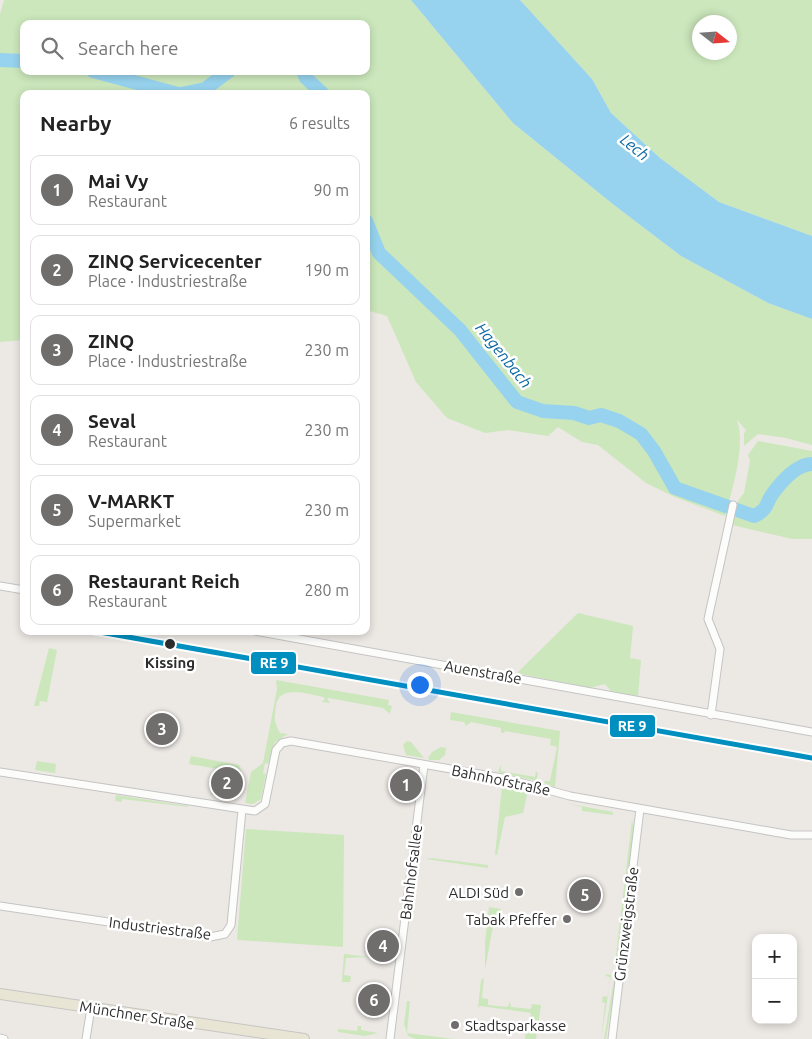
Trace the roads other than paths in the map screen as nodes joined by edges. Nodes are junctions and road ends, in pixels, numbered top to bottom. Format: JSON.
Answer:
{"nodes":[{"id":1,"x":733,"y":504,"type":"dead end"},
{"id":2,"x":0,"y":586,"type":"edge"},
{"id":3,"x":20,"y":589,"type":"edge"},
{"id":4,"x":277,"y":635,"type":"edge"},
{"id":5,"x":711,"y":715,"type":"junction"},
{"id":6,"x":812,"y":732,"type":"edge"},
{"id":7,"x":424,"y":765,"type":"junction"},
{"id":8,"x":0,"y":772,"type":"edge"},
{"id":9,"x":640,"y":809,"type":"junction"},
{"id":10,"x":240,"y":810,"type":"junction"},
{"id":11,"x":812,"y":835,"type":"edge"},
{"id":12,"x":0,"y":906,"type":"edge"},
{"id":13,"x":0,"y":994,"type":"edge"},
{"id":14,"x":91,"y":1008,"type":"junction"},
{"id":15,"x":0,"y":1038,"type":"edge"},
{"id":16,"x":4,"y":1039,"type":"edge"},
{"id":17,"x":86,"y":1039,"type":"edge"},
{"id":18,"x":304,"y":1039,"type":"edge"},
{"id":19,"x":390,"y":1039,"type":"edge"},
{"id":20,"x":612,"y":1039,"type":"edge"}],
"edges":[{"from":1,"to":5,"type":"street"},
{"from":2,"to":3,"type":"street"},
{"from":4,"to":5,"type":"street","name":"Auenstraße"},
{"from":5,"to":6,"type":"street","name":"Auenstraße"},
{"from":7,"to":9,"type":"street","name":"Bahnhofstraße"},
{"from":7,"to":10,"type":"street","name":"Bahnhofstraße"},
{"from":7,"to":19,"type":"street","name":"Bahnhofsallee"},
{"from":8,"to":10,"type":"street"},
{"from":9,"to":11,"type":"street","name":"Bahnhofstraße"},
{"from":9,"to":20,"type":"street","name":"Grünzweigstraße"},
{"from":10,"to":12,"type":"street","name":"Industriestraße"},
{"from":13,"to":14,"type":"main road","name":"Münchner Straße"},
{"from":14,"to":17,"type":"street"},
{"from":14,"to":18,"type":"main road","name":"Münchner Straße"},
{"from":15,"to":16,"type":"street"}]}
